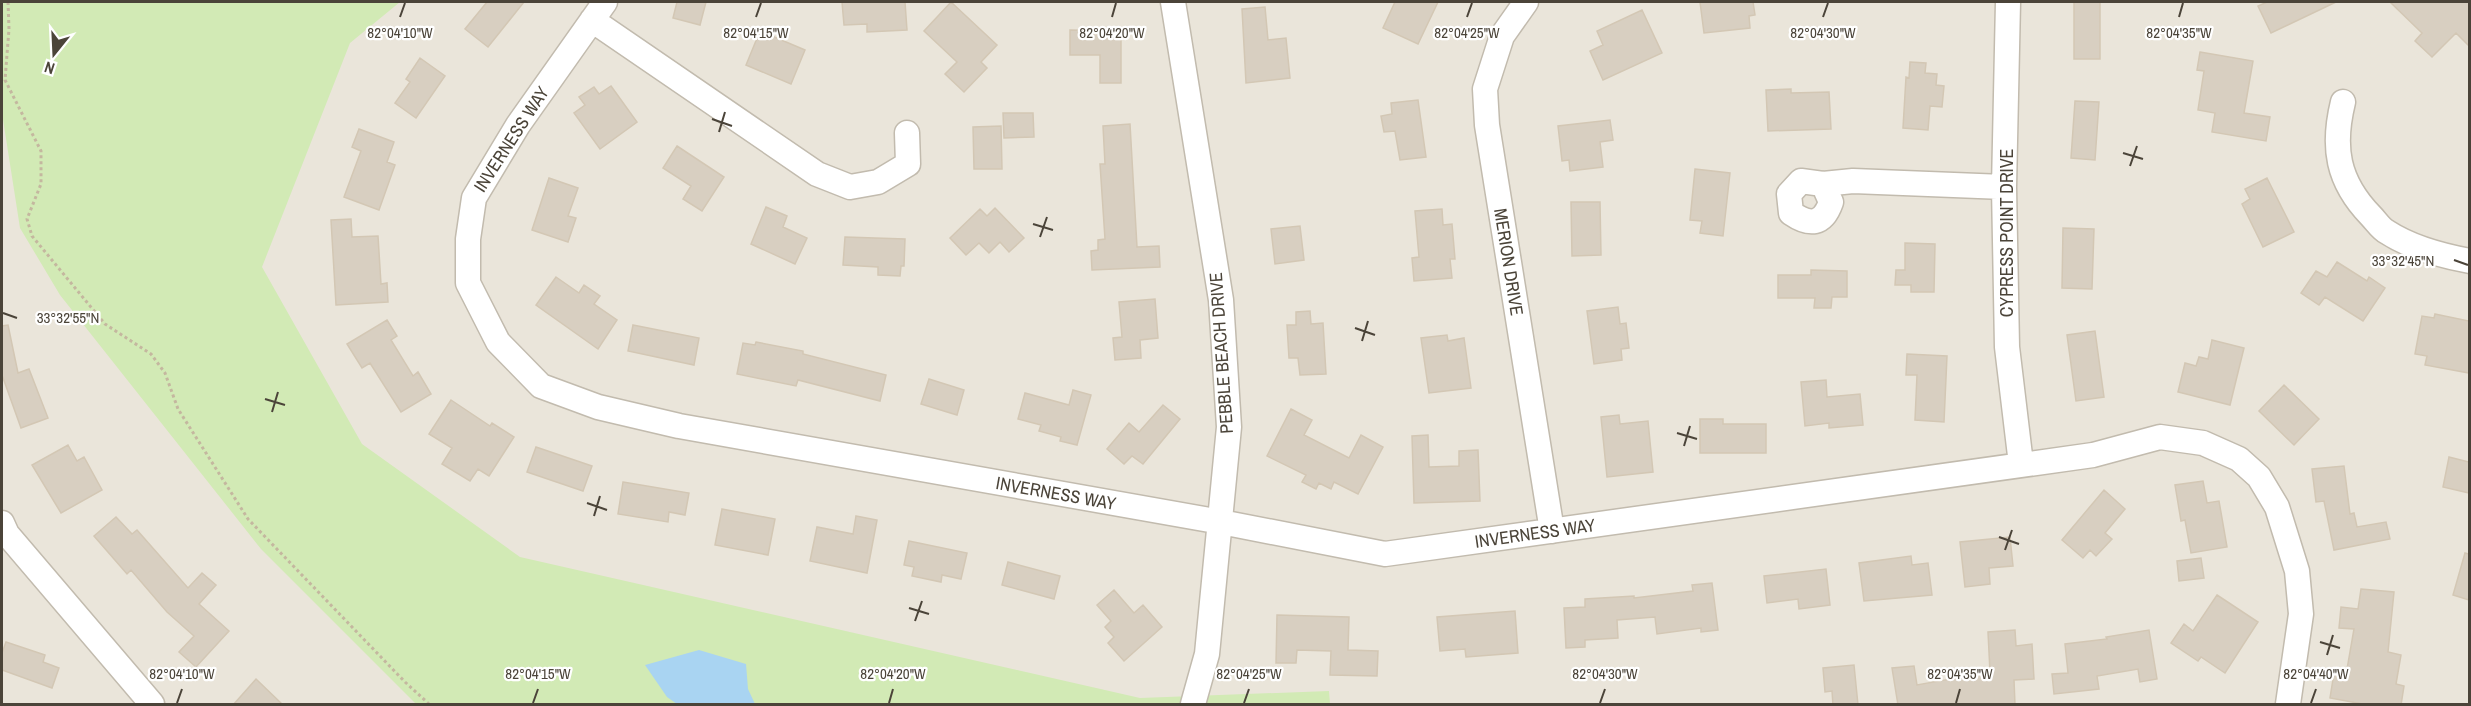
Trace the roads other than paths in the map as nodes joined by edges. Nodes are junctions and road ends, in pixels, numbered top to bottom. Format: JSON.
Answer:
{"nodes":[{"id":1,"x":1173,"y":2,"type":"edge"},
{"id":2,"x":1526,"y":2,"type":"edge"},
{"id":3,"x":2008,"y":2,"type":"edge"},
{"id":4,"x":598,"y":11,"type":"edge"},
{"id":5,"x":2343,"y":102,"type":"dead end"},
{"id":6,"x":907,"y":133,"type":"dead end"},
{"id":7,"x":1823,"y":184,"type":"dead end"},
{"id":8,"x":2004,"y":187,"type":"junction"},
{"id":9,"x":2469,"y":261,"type":"edge"},
{"id":10,"x":2021,"y":464,"type":"junction"},
{"id":11,"x":1221,"y":522,"type":"junction"},
{"id":12,"x":1552,"y":531,"type":"junction"},
{"id":13,"x":3,"y":532,"type":"edge"},
{"id":14,"x":152,"y":705,"type":"edge"},
{"id":15,"x":1193,"y":705,"type":"edge"},
{"id":16,"x":2288,"y":705,"type":"edge"}],
"edges":[{"from":1,"to":11,"type":"street","name":"PEBBLE BEACH DRIVE"},
{"from":2,"to":12,"type":"street","name":"MERION DRIVE"},
{"from":3,"to":8,"type":"street","name":"CYPRESS POINT DRIVE"},
{"from":4,"to":6,"type":"street"},
{"from":4,"to":11,"type":"street","name":"INVERNESS WAY"},
{"from":5,"to":9,"type":"street"},
{"from":7,"to":8,"type":"street"},
{"from":8,"to":10,"type":"street","name":"CYPRESS POINT DRIVE"},
{"from":10,"to":12,"type":"street","name":"INVERNESS WAY"},
{"from":10,"to":16,"type":"street","name":"INVERNESS WAY"},
{"from":11,"to":12,"type":"street","name":"INVERNESS WAY"},
{"from":11,"to":15,"type":"street","name":"PEBBLE BEACH DRIVE"},
{"from":13,"to":14,"type":"street"}]}
